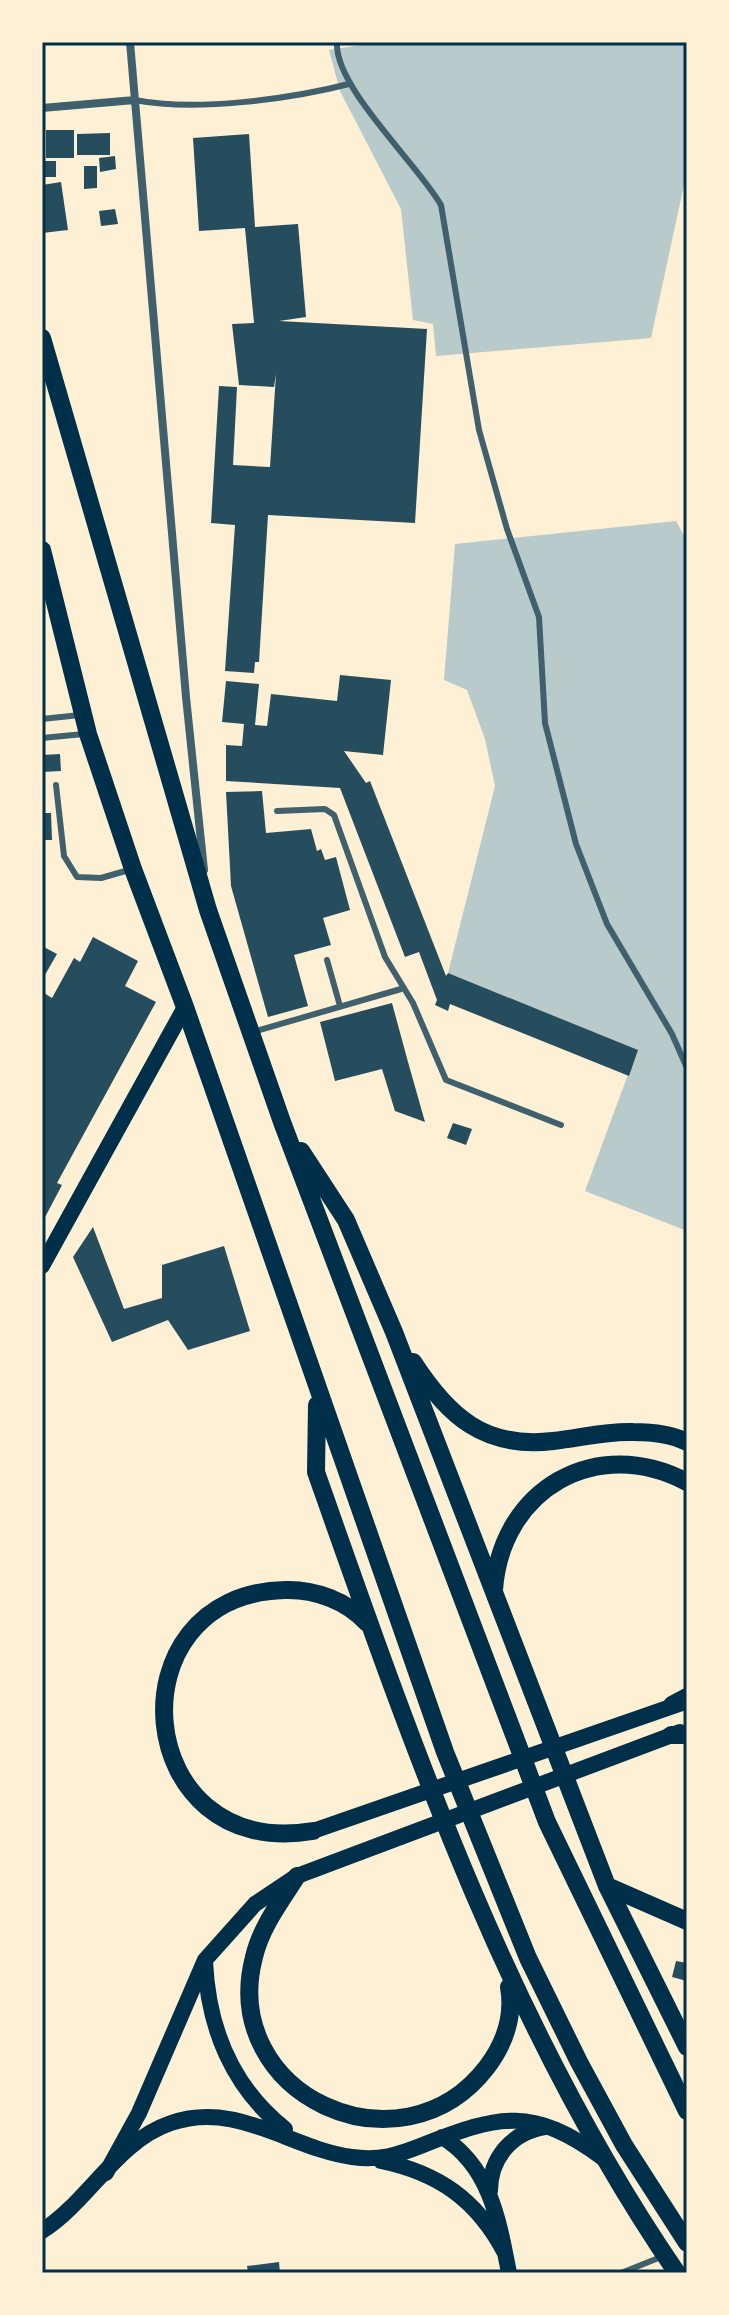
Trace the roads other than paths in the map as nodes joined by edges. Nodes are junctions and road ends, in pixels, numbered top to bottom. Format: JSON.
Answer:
{"nodes":[{"id":1,"x":130,"y":42,"type":"edge"},
{"id":2,"x":337,"y":42,"type":"edge"},
{"id":3,"x":349,"y":84,"type":"junction"},
{"id":4,"x":135,"y":100,"type":"junction"},
{"id":5,"x":42,"y":108,"type":"edge"},
{"id":6,"x":42,"y":338,"type":"edge"},
{"id":7,"x":42,"y":550,"type":"edge"},
{"id":8,"x":42,"y":719,"type":"edge"},
{"id":9,"x":86,"y":724,"type":"junction"},
{"id":10,"x":42,"y":738,"type":"edge"},
{"id":11,"x":56,"y":785,"type":"dead end"},
{"id":12,"x":277,"y":811,"type":"dead end"},
{"id":13,"x":133,"y":869,"type":"junction"},
{"id":14,"x":208,"y":910,"type":"junction"},
{"id":15,"x":327,"y":960,"type":"dead end"},
{"id":16,"x":401,"y":989,"type":"junction"},
{"id":17,"x":340,"y":1006,"type":"junction"},
{"id":18,"x":185,"y":1007,"type":"junction"},
{"id":19,"x":253,"y":1032,"type":"junction"},
{"id":20,"x":687,"y":1068,"type":"edge"},
{"id":21,"x":282,"y":1122,"type":"junction"},
{"id":22,"x":561,"y":1125,"type":"dead end"},
{"id":23,"x":42,"y":1266,"type":"edge"},
{"id":24,"x":394,"y":1332,"type":"junction"},
{"id":25,"x":318,"y":1394,"type":"junction"},
{"id":26,"x":687,"y":1442,"type":"edge"},
{"id":27,"x":687,"y":1482,"type":"edge"},
{"id":28,"x":499,"y":1608,"type":"junction"},
{"id":29,"x":370,"y":1626,"type":"junction"},
{"id":30,"x":682,"y":1701,"type":"edge"},
{"id":31,"x":682,"y":1733,"type":"edge"},
{"id":32,"x":313,"y":1831,"type":"joint"},
{"id":33,"x":297,"y":1876,"type":"junction"},
{"id":34,"x":607,"y":1886,"type":"junction"},
{"id":35,"x":687,"y":1921,"type":"edge"},
{"id":36,"x":205,"y":1960,"type":"junction"},
{"id":37,"x":505,"y":1968,"type":"junction"},
{"id":38,"x":687,"y":2047,"type":"edge"},
{"id":39,"x":687,"y":2111,"type":"edge"},
{"id":40,"x":551,"y":2127,"type":"junction"},
{"id":41,"x":442,"y":2137,"type":"junction"},
{"id":42,"x":299,"y":2140,"type":"junction"},
{"id":43,"x":603,"y":2158,"type":"junction"},
{"id":44,"x":379,"y":2160,"type":"junction"},
{"id":45,"x":106,"y":2173,"type":"junction"},
{"id":46,"x":491,"y":2200,"type":"junction"},
{"id":47,"x":42,"y":2231,"type":"edge"},
{"id":48,"x":687,"y":2243,"type":"edge"},
{"id":49,"x":505,"y":2253,"type":"junction"},
{"id":50,"x":665,"y":2256,"type":"junction"},
{"id":51,"x":509,"y":2273,"type":"edge"},
{"id":52,"x":621,"y":2273,"type":"edge"},
{"id":53,"x":677,"y":2273,"type":"edge"}],
"edges":[{"from":1,"to":4,"type":"street"},
{"from":2,"to":3,"type":"lane"},
{"from":3,"to":4,"type":"lane"},
{"from":3,"to":20,"type":"lane"},
{"from":4,"to":5,"type":"street"},
{"from":4,"to":14,"type":"street"},
{"from":6,"to":14,"type":"highway"},
{"from":7,"to":9,"type":"highway"},
{"from":8,"to":9,"type":"lane"},
{"from":9,"to":10,"type":"lane"},
{"from":9,"to":13,"type":"highway"},
{"from":11,"to":13,"type":"lane"},
{"from":12,"to":16,"type":"lane"},
{"from":13,"to":18,"type":"highway"},
{"from":14,"to":19,"type":"highway"},
{"from":15,"to":17,"type":"lane"},
{"from":16,"to":17,"type":"lane"},
{"from":16,"to":22,"type":"lane"},
{"from":17,"to":19,"type":"lane"},
{"from":18,"to":23,"type":"main road"},
{"from":18,"to":25,"type":"highway"},
{"from":19,"to":21,"type":"highway"},
{"from":21,"to":24,"type":"highway"},
{"from":21,"to":39,"type":"highway"},
{"from":24,"to":26,"type":"highway"},
{"from":24,"to":28,"type":"highway"},
{"from":25,"to":29,"type":"highway"},
{"from":25,"to":48,"type":"highway"},
{"from":27,"to":28,"type":"highway"},
{"from":28,"to":34,"type":"highway"},
{"from":29,"to":32,"type":"highway"},
{"from":29,"to":37,"type":"highway"},
{"from":30,"to":32,"type":"main road"},
{"from":31,"to":33,"type":"main road"},
{"from":33,"to":36,"type":"main road"},
{"from":33,"to":37,"type":"highway"},
{"from":34,"to":35,"type":"highway"},
{"from":34,"to":38,"type":"highway"},
{"from":36,"to":42,"type":"main road"},
{"from":36,"to":45,"type":"main road"},
{"from":37,"to":43,"type":"highway"},
{"from":40,"to":41,"type":"main road"},
{"from":40,"to":43,"type":"main road"},
{"from":40,"to":46,"type":"main road"},
{"from":41,"to":44,"type":"main road"},
{"from":41,"to":46,"type":"main road"},
{"from":42,"to":44,"type":"main road"},
{"from":42,"to":45,"type":"main road"},
{"from":43,"to":50,"type":"highway"},
{"from":44,"to":49,"type":"main road"},
{"from":45,"to":47,"type":"main road"},
{"from":46,"to":49,"type":"main road"},
{"from":49,"to":51,"type":"main road"},
{"from":50,"to":52,"type":"lane"},
{"from":50,"to":53,"type":"highway"}]}
